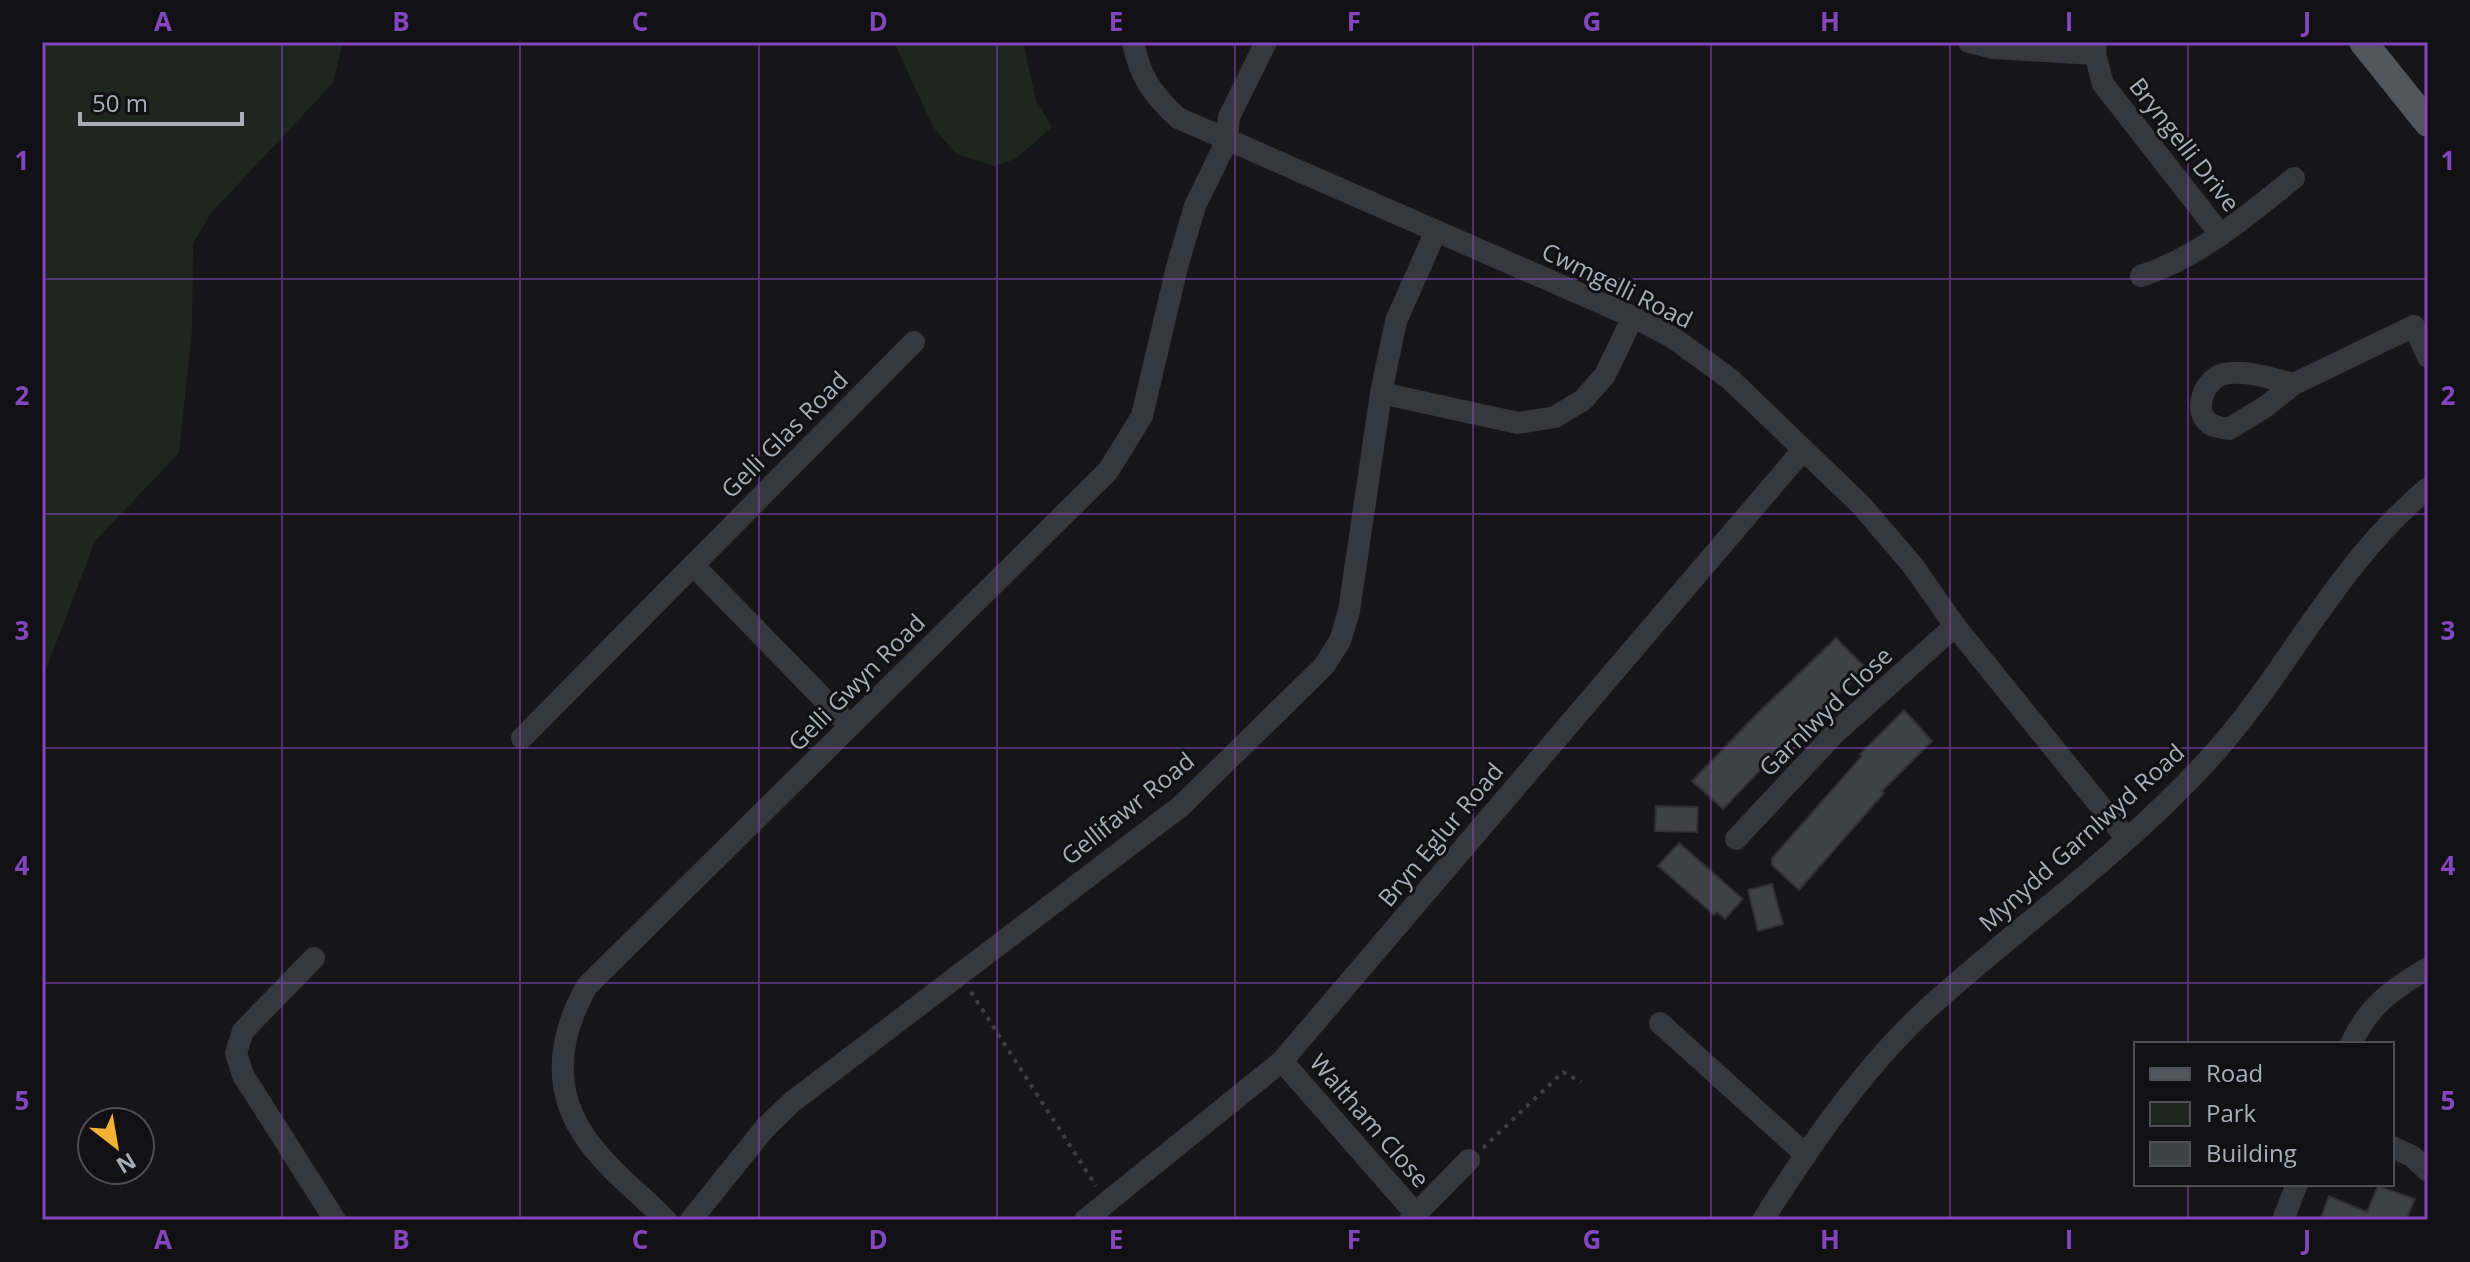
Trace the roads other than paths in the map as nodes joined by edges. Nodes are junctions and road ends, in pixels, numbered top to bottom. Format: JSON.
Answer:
{"nodes":[{"id":1,"x":1133,"y":42,"type":"edge"},
{"id":2,"x":1266,"y":42,"type":"edge"},
{"id":3,"x":1969,"y":42,"type":"edge"},
{"id":4,"x":2363,"y":42,"type":"edge"},
{"id":5,"x":2096,"y":48,"type":"edge"},
{"id":6,"x":2428,"y":123,"type":"edge"},
{"id":7,"x":1227,"y":140,"type":"junction"},
{"id":8,"x":2294,"y":178,"type":"dead end"},
{"id":9,"x":1436,"y":231,"type":"junction"},
{"id":10,"x":2221,"y":235,"type":"junction"},
{"id":11,"x":2141,"y":276,"type":"dead end"},
{"id":12,"x":1633,"y":317,"type":"junction"},
{"id":13,"x":914,"y":342,"type":"dead end"},
{"id":14,"x":2428,"y":357,"type":"edge"},
{"id":15,"x":2294,"y":384,"type":"dead end"},
{"id":16,"x":1381,"y":393,"type":"junction"},
{"id":17,"x":1803,"y":450,"type":"junction"},
{"id":18,"x":2428,"y":488,"type":"edge"},
{"id":19,"x":693,"y":565,"type":"junction"},
{"id":20,"x":1955,"y":626,"type":"junction"},
{"id":21,"x":850,"y":726,"type":"junction"},
{"id":22,"x":522,"y":738,"type":"dead end"},
{"id":23,"x":1736,"y":839,"type":"dead end"},
{"id":24,"x":2127,"y":839,"type":"junction"},
{"id":25,"x":314,"y":958,"type":"dead end"},
{"id":26,"x":2428,"y":968,"type":"edge"},
{"id":27,"x":1660,"y":1023,"type":"dead end"},
{"id":28,"x":2352,"y":1042,"type":"edge"},
{"id":29,"x":1282,"y":1061,"type":"junction"},
{"id":30,"x":2394,"y":1148,"type":"edge"},
{"id":31,"x":1806,"y":1155,"type":"junction"},
{"id":32,"x":1469,"y":1160,"type":"road end"},
{"id":33,"x":2428,"y":1171,"type":"edge"},
{"id":34,"x":2296,"y":1186,"type":"edge"},
{"id":35,"x":1413,"y":1217,"type":"edge"},
{"id":36,"x":335,"y":1220,"type":"edge"},
{"id":37,"x":666,"y":1220,"type":"edge"},
{"id":38,"x":691,"y":1220,"type":"edge"},
{"id":39,"x":1085,"y":1220,"type":"edge"},
{"id":40,"x":1763,"y":1220,"type":"edge"},
{"id":41,"x":2283,"y":1220,"type":"edge"}],
"edges":[{"from":1,"to":7,"type":"street","name":"Cwmgelli Road"},
{"from":2,"to":7,"type":"street","name":"Gelli Gwyn Road"},
{"from":3,"to":5,"type":"street"},
{"from":4,"to":6,"type":"main road"},
{"from":5,"to":10,"type":"street","name":"Bryngelli Drive"},
{"from":7,"to":9,"type":"street","name":"Cwmgelli Road"},
{"from":7,"to":21,"type":"street","name":"Gelli Gwyn Road"},
{"from":8,"to":10,"type":"street"},
{"from":9,"to":12,"type":"street","name":"Cwmgelli Road"},
{"from":9,"to":16,"type":"street","name":"Gellifawr Road"},
{"from":10,"to":11,"type":"street"},
{"from":12,"to":16,"type":"street"},
{"from":12,"to":17,"type":"street","name":"Cwmgelli Road"},
{"from":13,"to":19,"type":"street","name":"Gelli Glas Road"},
{"from":14,"to":15,"type":"street"},
{"from":16,"to":38,"type":"street","name":"Gellifawr Road"},
{"from":17,"to":20,"type":"street","name":"Cwmgelli Road"},
{"from":17,"to":29,"type":"street","name":"Bryn Eglur Road"},
{"from":18,"to":24,"type":"street","name":"Mynydd Garnlwyd Road"},
{"from":19,"to":21,"type":"street"},
{"from":19,"to":22,"type":"street","name":"Gelli Glas Road"},
{"from":20,"to":23,"type":"street","name":"Garnlwyd Close"},
{"from":20,"to":24,"type":"street","name":"Cwmgelli Road"},
{"from":21,"to":37,"type":"street","name":"Gelli Gwyn Road"},
{"from":24,"to":31,"type":"street","name":"Mynydd Garnlwyd Road"},
{"from":25,"to":36,"type":"street"},
{"from":26,"to":28,"type":"street"},
{"from":27,"to":31,"type":"street"},
{"from":29,"to":35,"type":"street","name":"Waltham Close"},
{"from":29,"to":39,"type":"street","name":"Bryn Eglur Road"},
{"from":30,"to":33,"type":"street"},
{"from":31,"to":40,"type":"street","name":"Mynydd Garnlwyd Road"},
{"from":32,"to":35,"type":"street","name":"Waltham Close"},
{"from":34,"to":41,"type":"street"}]}
